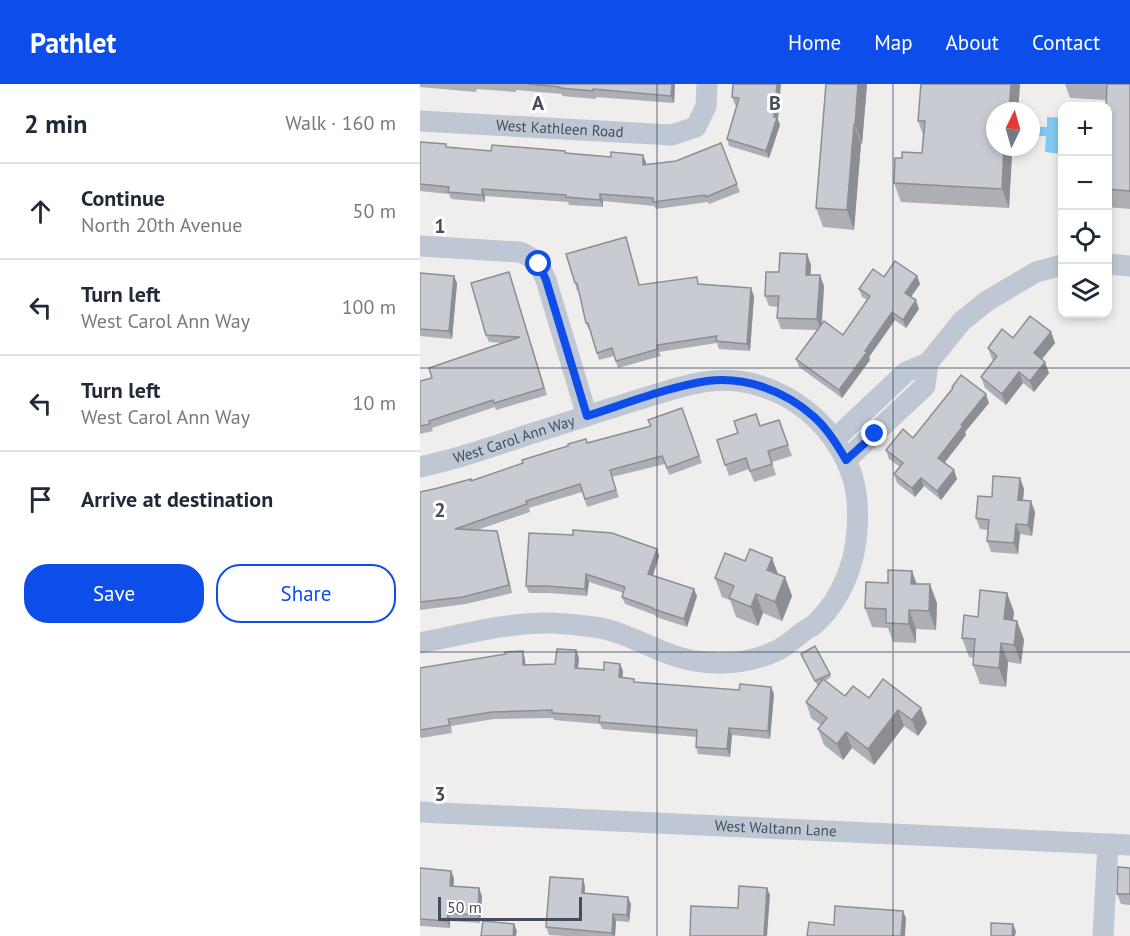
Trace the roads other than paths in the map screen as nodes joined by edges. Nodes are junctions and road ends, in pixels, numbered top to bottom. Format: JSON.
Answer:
{"nodes":[{"id":1,"x":707,"y":84,"type":"edge"},
{"id":2,"x":420,"y":121,"type":"edge"},
{"id":3,"x":420,"y":246,"type":"edge"},
{"id":4,"x":1112,"y":264,"type":"edge"},
{"id":5,"x":1058,"y":266,"type":"edge"},
{"id":6,"x":1130,"y":266,"type":"edge"},
{"id":7,"x":928,"y":363,"type":"junction"},
{"id":8,"x":587,"y":416,"type":"junction"},
{"id":9,"x":834,"y":440,"type":"junction"},
{"id":10,"x":846,"y":460,"type":"junction"},
{"id":11,"x":420,"y":467,"type":"edge"},
{"id":12,"x":420,"y":643,"type":"edge"},
{"id":13,"x":420,"y":812,"type":"edge"},
{"id":14,"x":1108,"y":843,"type":"junction"},
{"id":15,"x":1130,"y":845,"type":"edge"},
{"id":16,"x":1103,"y":936,"type":"edge"}],
"edges":[{"from":1,"to":2,"type":"street","name":"West Kathleen Road"},
{"from":3,"to":8,"type":"street"},
{"from":4,"to":6,"type":"street"},
{"from":5,"to":7,"type":"street"},
{"from":7,"to":9,"type":"street"},
{"from":7,"to":10,"type":"street"},
{"from":8,"to":9,"type":"street","name":"West Carol Ann Way"},
{"from":8,"to":11,"type":"street","name":"West Carol Ann Way"},
{"from":9,"to":10,"type":"street","name":"West Carol Ann Way"},
{"from":10,"to":12,"type":"street","name":"West Carol Ann Way"},
{"from":13,"to":14,"type":"street","name":"West Waltann Lane"},
{"from":14,"to":15,"type":"street","name":"West Waltann Lane"},
{"from":14,"to":16,"type":"street"}]}
